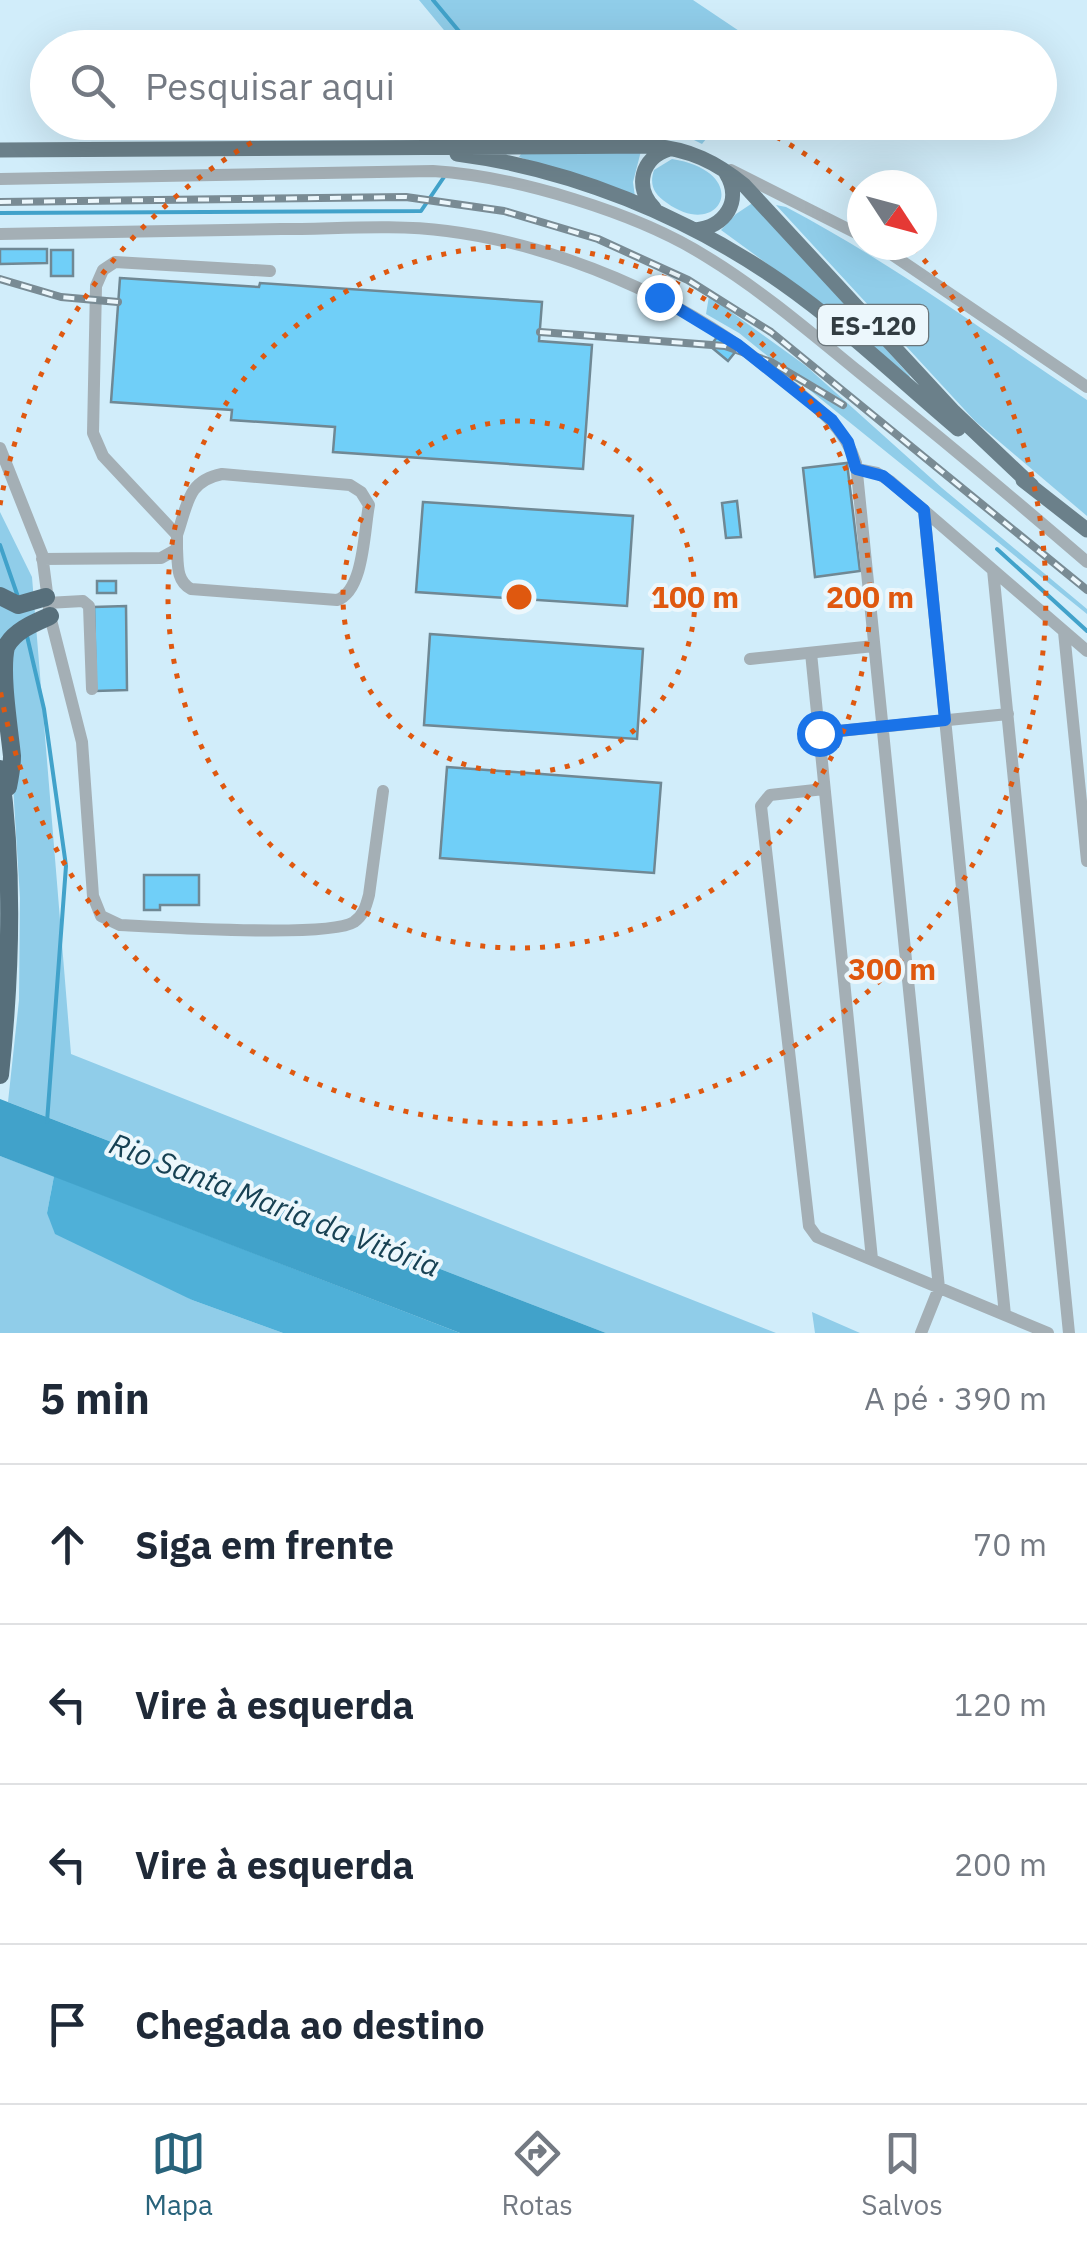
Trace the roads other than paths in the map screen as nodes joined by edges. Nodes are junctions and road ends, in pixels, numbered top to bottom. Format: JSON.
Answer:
{"nodes":[{"id":1,"x":380,"y":147,"type":"junction"},
{"id":2,"x":673,"y":148,"type":"junction"},
{"id":3,"x":0,"y":150,"type":"edge"},
{"id":4,"x":444,"y":153,"type":"junction"},
{"id":5,"x":715,"y":164,"type":"junction"},
{"id":6,"x":454,"y":172,"type":"junction"},
{"id":7,"x":0,"y":179,"type":"edge"},
{"id":8,"x":767,"y":186,"type":"junction"},
{"id":9,"x":748,"y":189,"type":"junction"},
{"id":10,"x":732,"y":205,"type":"junction"},
{"id":11,"x":661,"y":214,"type":"junction"},
{"id":12,"x":847,"y":228,"type":"edge"},
{"id":13,"x":695,"y":230,"type":"junction"},
{"id":14,"x":0,"y":234,"type":"edge"},
{"id":15,"x":901,"y":260,"type":"edge"},
{"id":16,"x":270,"y":271,"type":"dead end"},
{"id":17,"x":1087,"y":387,"type":"edge"},
{"id":18,"x":0,"y":448,"type":"edge"},
{"id":19,"x":856,"y":469,"type":"junction"},
{"id":20,"x":1032,"y":486,"type":"junction"},
{"id":21,"x":924,"y":510,"type":"junction"},
{"id":22,"x":1087,"y":530,"type":"edge"},
{"id":23,"x":177,"y":542,"type":"junction"},
{"id":24,"x":42,"y":559,"type":"junction"},
{"id":25,"x":1087,"y":562,"type":"edge"},
{"id":26,"x":993,"y":570,"type":"junction"},
{"id":27,"x":0,"y":596,"type":"edge"},
{"id":28,"x":48,"y":605,"type":"junction"},
{"id":29,"x":1064,"y":632,"type":"junction"},
{"id":30,"x":874,"y":646,"type":"junction"},
{"id":31,"x":1087,"y":651,"type":"edge"},
{"id":32,"x":810,"y":653,"type":"junction"},
{"id":33,"x":750,"y":659,"type":"dead end"},
{"id":34,"x":92,"y":689,"type":"dead end"},
{"id":35,"x":1008,"y":714,"type":"junction"},
{"id":36,"x":945,"y":720,"type":"junction"},
{"id":37,"x":882,"y":727,"type":"junction"},
{"id":38,"x":819,"y":733,"type":"junction"},
{"id":39,"x":0,"y":769,"type":"edge"},
{"id":40,"x":824,"y":789,"type":"junction"},
{"id":41,"x":383,"y":791,"type":"dead end"},
{"id":42,"x":5,"y":807,"type":"junction"},
{"id":43,"x":1087,"y":861,"type":"edge"},
{"id":44,"x":0,"y":1075,"type":"edge"},
{"id":45,"x":872,"y":1260,"type":"junction"},
{"id":46,"x":939,"y":1288,"type":"junction"},
{"id":47,"x":1005,"y":1315,"type":"junction"},
{"id":48,"x":921,"y":1333,"type":"edge"},
{"id":49,"x":1048,"y":1333,"type":"edge"},
{"id":50,"x":1069,"y":1333,"type":"edge"}],
"edges":[{"from":1,"to":2,"type":"main road","number":"ES-120"},
{"from":1,"to":3,"type":"main road","number":"ES-120"},
{"from":1,"to":4,"type":"main road","number":"ES-120"},
{"from":2,"to":5,"type":"main road","number":"ES-120"},
{"from":2,"to":11,"type":"main road"},
{"from":4,"to":6,"type":"street"},
{"from":4,"to":11,"type":"main road","number":"ES-120"},
{"from":5,"to":8,"type":"street"},
{"from":5,"to":9,"type":"main road","number":"ES-120"},
{"from":5,"to":10,"type":"main road"},
{"from":6,"to":7,"type":"street"},
{"from":6,"to":25,"type":"street"},
{"from":8,"to":9,"type":"street"},
{"from":8,"to":12,"type":"street"},
{"from":9,"to":10,"type":"street"},
{"from":9,"to":20,"type":"main road","number":"ES-120"},
{"from":10,"to":13,"type":"main road"},
{"from":11,"to":13,"type":"main road","number":"ES-120"},
{"from":13,"to":20,"type":"main road","number":"ES-120"},
{"from":14,"to":19,"type":"street"},
{"from":15,"to":17,"type":"street"},
{"from":16,"to":23,"type":"street"},
{"from":18,"to":24,"type":"street"},
{"from":19,"to":21,"type":"street"},
{"from":19,"to":30,"type":"street"},
{"from":20,"to":22,"type":"main road","number":"ES-120"},
{"from":21,"to":26,"type":"street"},
{"from":21,"to":36,"type":"street"},
{"from":23,"to":23,"type":"street"},
{"from":23,"to":24,"type":"street"},
{"from":24,"to":28,"type":"street"},
{"from":26,"to":29,"type":"street"},
{"from":26,"to":35,"type":"street"},
{"from":27,"to":28,"type":"highway"},
{"from":28,"to":34,"type":"street"},
{"from":28,"to":41,"type":"street"},
{"from":28,"to":42,"type":"highway"},
{"from":29,"to":31,"type":"street"},
{"from":29,"to":43,"type":"street"},
{"from":30,"to":32,"type":"street"},
{"from":30,"to":37,"type":"street"},
{"from":32,"to":33,"type":"street"},
{"from":32,"to":38,"type":"street"},
{"from":35,"to":36,"type":"street"},
{"from":35,"to":50,"type":"street"},
{"from":36,"to":37,"type":"street"},
{"from":36,"to":47,"type":"street"},
{"from":37,"to":38,"type":"street"},
{"from":37,"to":46,"type":"street"},
{"from":38,"to":40,"type":"street"},
{"from":39,"to":42,"type":"highway"},
{"from":40,"to":45,"type":"street"},
{"from":40,"to":45,"type":"street"},
{"from":42,"to":44,"type":"highway"},
{"from":45,"to":46,"type":"street"},
{"from":46,"to":47,"type":"street"},
{"from":46,"to":48,"type":"street"},
{"from":47,"to":49,"type":"street"}]}
